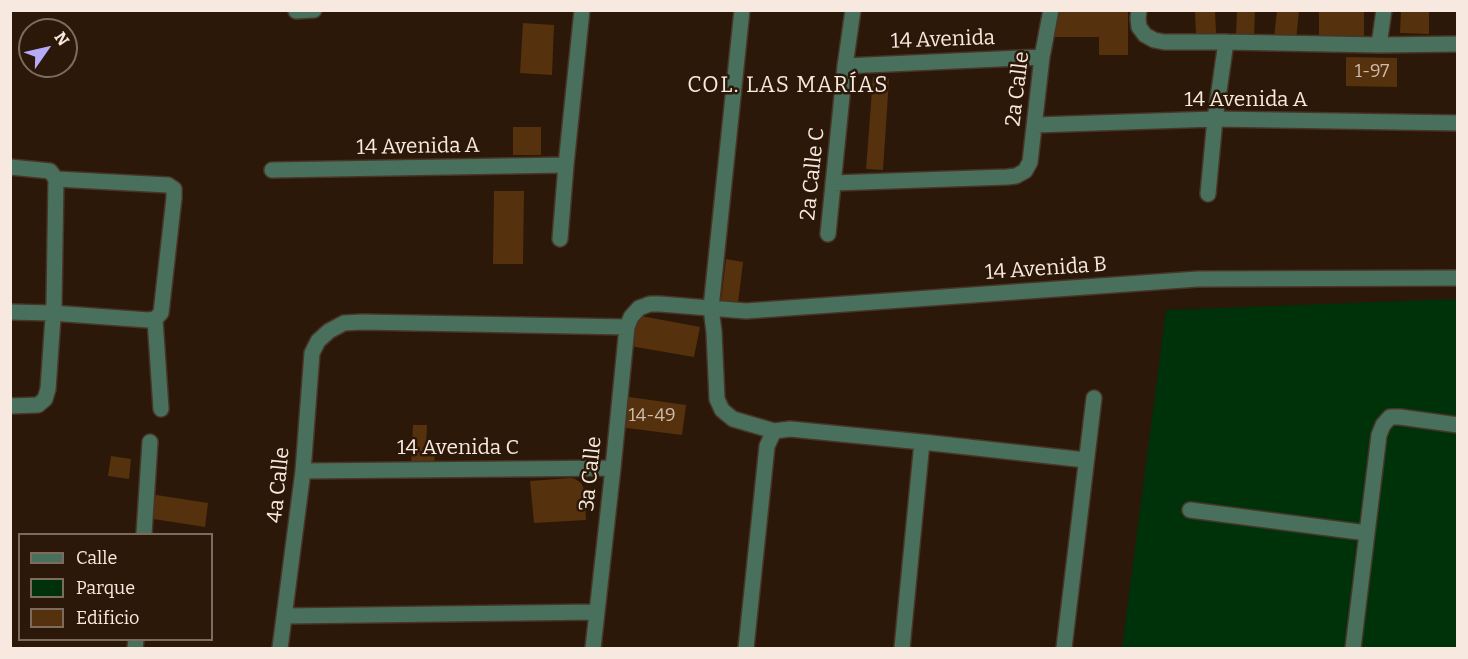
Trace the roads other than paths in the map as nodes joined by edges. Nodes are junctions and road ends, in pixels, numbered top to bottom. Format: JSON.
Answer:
{"nodes":[{"id":1,"x":314,"y":10,"type":"edge"},
{"id":2,"x":582,"y":10,"type":"edge"},
{"id":3,"x":742,"y":10,"type":"edge"},
{"id":4,"x":853,"y":10,"type":"edge"},
{"id":5,"x":1051,"y":10,"type":"edge"},
{"id":6,"x":1139,"y":10,"type":"edge"},
{"id":7,"x":1384,"y":10,"type":"edge"},
{"id":8,"x":296,"y":11,"type":"edge"},
{"id":9,"x":1226,"y":42,"type":"junction"},
{"id":10,"x":1458,"y":44,"type":"edge"},
{"id":11,"x":1379,"y":45,"type":"junction"},
{"id":12,"x":1042,"y":57,"type":"junction"},
{"id":13,"x":845,"y":66,"type":"junction"},
{"id":14,"x":1215,"y":119,"type":"junction"},
{"id":15,"x":1458,"y":123,"type":"edge"},
{"id":16,"x":1035,"y":125,"type":"junction"},
{"id":17,"x":566,"y":165,"type":"junction"},
{"id":18,"x":10,"y":167,"type":"edge"},
{"id":19,"x":272,"y":170,"type":"dead end"},
{"id":20,"x":56,"y":179,"type":"junction"},
{"id":21,"x":833,"y":183,"type":"junction"},
{"id":22,"x":1208,"y":194,"type":"dead end"},
{"id":23,"x":828,"y":234,"type":"dead end"},
{"id":24,"x":560,"y":240,"type":"dead end"},
{"id":25,"x":1458,"y":278,"type":"edge"},
{"id":26,"x":639,"y":308,"type":"joint"},
{"id":27,"x":711,"y":308,"type":"junction"},
{"id":28,"x":10,"y":312,"type":"edge"},
{"id":29,"x":52,"y":313,"type":"junction"},
{"id":30,"x":155,"y":319,"type":"junction"},
{"id":31,"x":627,"y":327,"type":"junction"},
{"id":32,"x":1094,"y":398,"type":"dead end"},
{"id":33,"x":10,"y":406,"type":"edge"},
{"id":34,"x":161,"y":409,"type":"dead end"},
{"id":35,"x":1458,"y":425,"type":"edge"},
{"id":36,"x":774,"y":431,"type":"junction"},
{"id":37,"x":150,"y":442,"type":"dead end"},
{"id":38,"x":922,"y":442,"type":"junction"},
{"id":39,"x":1086,"y":460,"type":"junction"},
{"id":40,"x":613,"y":468,"type":"junction"},
{"id":41,"x":303,"y":471,"type":"junction"},
{"id":42,"x":1190,"y":510,"type":"dead end"},
{"id":43,"x":144,"y":533,"type":"edge"},
{"id":44,"x":1367,"y":533,"type":"junction"},
{"id":45,"x":597,"y":612,"type":"junction"},
{"id":46,"x":285,"y":616,"type":"junction"},
{"id":47,"x":280,"y":648,"type":"edge"},
{"id":48,"x":593,"y":648,"type":"edge"},
{"id":49,"x":746,"y":648,"type":"edge"},
{"id":50,"x":902,"y":648,"type":"edge"},
{"id":51,"x":1064,"y":648,"type":"edge"},
{"id":52,"x":1353,"y":648,"type":"edge"}],
"edges":[{"from":1,"to":8,"type":"street"},
{"from":2,"to":17,"type":"street"},
{"from":3,"to":27,"type":"street"},
{"from":4,"to":13,"type":"street","name":"2a Calle C"},
{"from":5,"to":12,"type":"street","name":"2a Calle"},
{"from":6,"to":9,"type":"street"},
{"from":7,"to":11,"type":"street"},
{"from":9,"to":11,"type":"street"},
{"from":9,"to":14,"type":"street"},
{"from":10,"to":11,"type":"street"},
{"from":12,"to":13,"type":"street","name":"14 Avenida"},
{"from":12,"to":16,"type":"street","name":"2a Calle"},
{"from":13,"to":21,"type":"street","name":"2a Calle C"},
{"from":14,"to":15,"type":"street","name":"14 Avenida A"},
{"from":14,"to":16,"type":"street","name":"14 Avenida A"},
{"from":14,"to":22,"type":"street"},
{"from":16,"to":21,"type":"street","name":"2a Calle"},
{"from":17,"to":19,"type":"street","name":"14 Avenida A"},
{"from":17,"to":24,"type":"street"},
{"from":18,"to":20,"type":"street"},
{"from":20,"to":29,"type":"street"},
{"from":20,"to":30,"type":"street"},
{"from":21,"to":23,"type":"street","name":"2a Calle C"},
{"from":25,"to":27,"type":"street","name":"14 Avenida B"},
{"from":26,"to":27,"type":"street","name":"14 Avenida B"},
{"from":26,"to":31,"type":"street","name":"3a Calle"},
{"from":27,"to":36,"type":"street"},
{"from":28,"to":29,"type":"street"},
{"from":29,"to":30,"type":"street"},
{"from":29,"to":33,"type":"street"},
{"from":30,"to":34,"type":"street"},
{"from":31,"to":40,"type":"street","name":"3a Calle"},
{"from":31,"to":41,"type":"street","name":"4a Calle"},
{"from":32,"to":39,"type":"street"},
{"from":35,"to":44,"type":"street"},
{"from":36,"to":38,"type":"street"},
{"from":36,"to":49,"type":"street"},
{"from":37,"to":43,"type":"street"},
{"from":38,"to":39,"type":"street"},
{"from":38,"to":50,"type":"street"},
{"from":39,"to":51,"type":"street"},
{"from":40,"to":41,"type":"street","name":"14 Avenida C"},
{"from":40,"to":45,"type":"street","name":"3a Calle"},
{"from":41,"to":46,"type":"street","name":"4a Calle"},
{"from":42,"to":44,"type":"street"},
{"from":44,"to":52,"type":"street"},
{"from":45,"to":46,"type":"street"},
{"from":45,"to":48,"type":"street","name":"3a Calle"},
{"from":46,"to":47,"type":"street","name":"4a Calle"}]}
